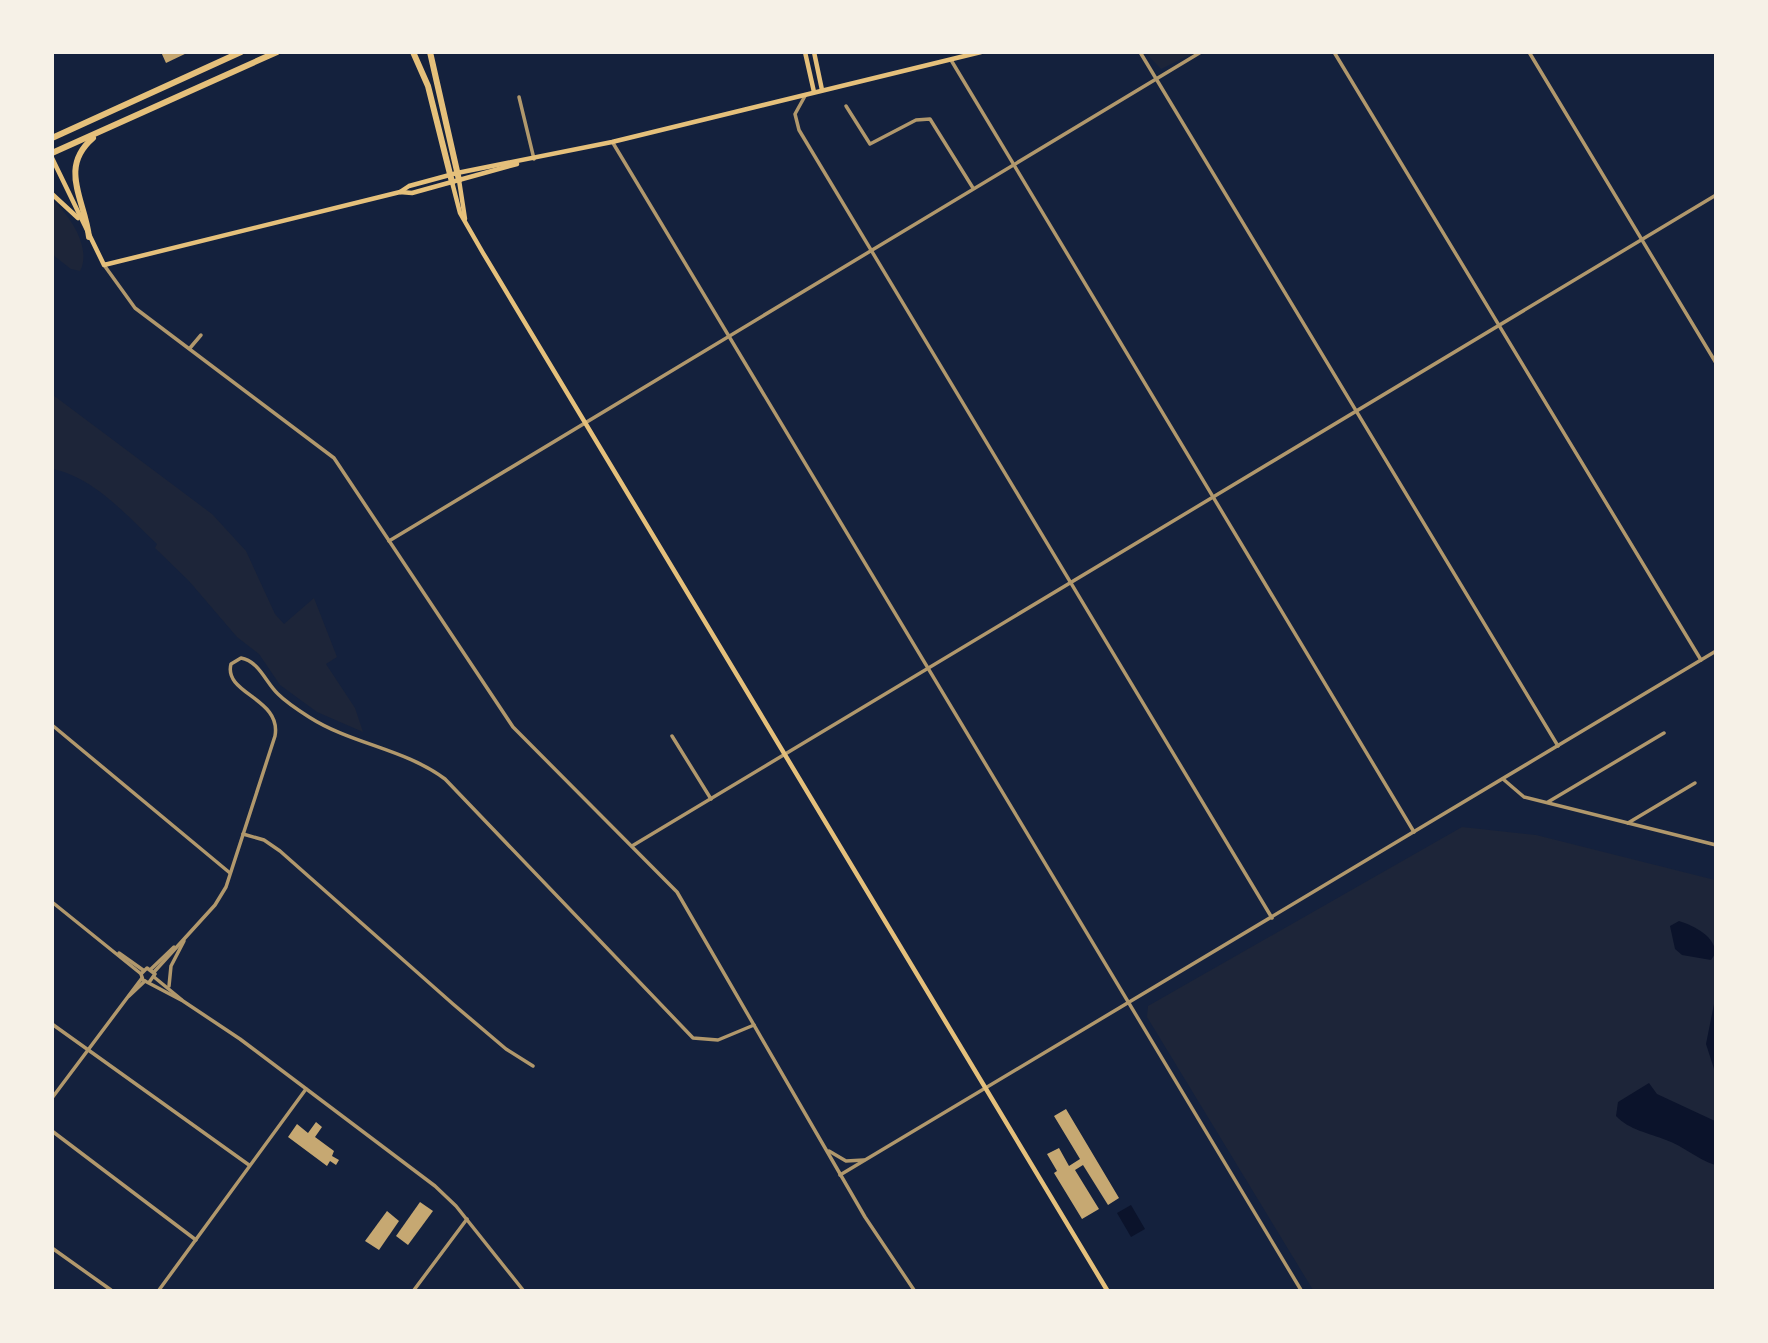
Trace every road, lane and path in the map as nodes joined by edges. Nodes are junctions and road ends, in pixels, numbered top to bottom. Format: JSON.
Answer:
{"nodes":[{"id":1,"x":241,"y":52,"type":"edge"},
{"id":2,"x":277,"y":52,"type":"edge"},
{"id":3,"x":412,"y":52,"type":"edge"},
{"id":4,"x":430,"y":52,"type":"edge"},
{"id":5,"x":805,"y":52,"type":"edge"},
{"id":6,"x":814,"y":52,"type":"edge"},
{"id":7,"x":981,"y":52,"type":"edge"},
{"id":8,"x":1140,"y":52,"type":"edge"},
{"id":9,"x":1201,"y":52,"type":"edge"},
{"id":10,"x":1334,"y":52,"type":"edge"},
{"id":11,"x":1529,"y":52,"type":"edge"},
{"id":12,"x":951,"y":60,"type":"junction"},
{"id":13,"x":1156,"y":79,"type":"junction"},
{"id":14,"x":822,"y":90,"type":"junction"},
{"id":15,"x":814,"y":92,"type":"junction"},
{"id":16,"x":806,"y":94,"type":"junction"},
{"id":17,"x":519,"y":97,"type":"dead end"},
{"id":18,"x":846,"y":106,"type":"dead end"},
{"id":19,"x":103,"y":131,"type":"junction"},
{"id":20,"x":52,"y":138,"type":"edge"},
{"id":21,"x":612,"y":142,"type":"junction"},
{"id":22,"x":52,"y":156,"type":"edge"},
{"id":23,"x":534,"y":159,"type":"junction"},
{"id":24,"x":1013,"y":166,"type":"junction"},
{"id":25,"x":455,"y":178,"type":"junction"},
{"id":26,"x":973,"y":188,"type":"junction"},
{"id":27,"x":52,"y":194,"type":"edge"},
{"id":28,"x":1716,"y":195,"type":"edge"},
{"id":29,"x":81,"y":221,"type":"junction"},
{"id":30,"x":89,"y":237,"type":"junction"},
{"id":31,"x":1641,"y":239,"type":"junction"},
{"id":32,"x":870,"y":251,"type":"junction"},
{"id":33,"x":104,"y":265,"type":"junction"},
{"id":34,"x":1498,"y":325,"type":"junction"},
{"id":35,"x":201,"y":335,"type":"dead end"},
{"id":36,"x":727,"y":337,"type":"junction"},
{"id":37,"x":191,"y":348,"type":"junction"},
{"id":38,"x":1716,"y":363,"type":"edge"},
{"id":39,"x":1356,"y":411,"type":"junction"},
{"id":40,"x":585,"y":423,"type":"junction"},
{"id":41,"x":1212,"y":497,"type":"junction"},
{"id":42,"x":389,"y":541,"type":"junction"},
{"id":43,"x":1070,"y":583,"type":"junction"},
{"id":44,"x":1716,"y":651,"type":"edge"},
{"id":45,"x":1701,"y":660,"type":"junction"},
{"id":46,"x":928,"y":668,"type":"junction"},
{"id":47,"x":52,"y":725,"type":"edge"},
{"id":48,"x":1664,"y":733,"type":"dead end"},
{"id":49,"x":672,"y":736,"type":"dead end"},
{"id":50,"x":1558,"y":746,"type":"junction"},
{"id":51,"x":785,"y":755,"type":"junction"},
{"id":52,"x":1503,"y":779,"type":"junction"},
{"id":53,"x":1695,"y":783,"type":"dead end"},
{"id":54,"x":711,"y":799,"type":"junction"},
{"id":55,"x":1546,"y":803,"type":"junction"},
{"id":56,"x":1626,"y":824,"type":"junction"},
{"id":57,"x":1414,"y":832,"type":"junction"},
{"id":58,"x":243,"y":834,"type":"junction"},
{"id":59,"x":1716,"y":845,"type":"edge"},
{"id":60,"x":632,"y":846,"type":"junction"},
{"id":61,"x":230,"y":873,"type":"junction"},
{"id":62,"x":52,"y":902,"type":"edge"},
{"id":63,"x":1272,"y":918,"type":"junction"},
{"id":64,"x":186,"y":936,"type":"junction"},
{"id":65,"x":152,"y":970,"type":"junction"},
{"id":66,"x":146,"y":977,"type":"junction"},
{"id":67,"x":169,"y":986,"type":"junction"},
{"id":68,"x":183,"y":1001,"type":"junction"},
{"id":69,"x":1129,"y":1003,"type":"junction"},
{"id":70,"x":52,"y":1024,"type":"edge"},
{"id":71,"x":754,"y":1025,"type":"junction"},
{"id":72,"x":86,"y":1050,"type":"junction"},
{"id":73,"x":533,"y":1066,"type":"dead end"},
{"id":74,"x":306,"y":1088,"type":"junction"},
{"id":75,"x":986,"y":1089,"type":"junction"},
{"id":76,"x":52,"y":1098,"type":"edge"},
{"id":77,"x":52,"y":1131,"type":"edge"},
{"id":78,"x":825,"y":1149,"type":"junction"},
{"id":79,"x":869,"y":1159,"type":"junction"},
{"id":80,"x":249,"y":1165,"type":"junction"},
{"id":81,"x":840,"y":1175,"type":"junction"},
{"id":82,"x":467,"y":1219,"type":"junction"},
{"id":83,"x":196,"y":1240,"type":"junction"},
{"id":84,"x":52,"y":1248,"type":"edge"},
{"id":85,"x":111,"y":1290,"type":"edge"},
{"id":86,"x":159,"y":1290,"type":"edge"},
{"id":87,"x":414,"y":1290,"type":"edge"},
{"id":88,"x":523,"y":1290,"type":"edge"},
{"id":89,"x":914,"y":1290,"type":"edge"},
{"id":90,"x":1107,"y":1290,"type":"edge"},
{"id":91,"x":1301,"y":1290,"type":"edge"}],
"edges":[{"from":1,"to":20,"type":"highway"},
{"from":2,"to":19,"type":"highway"},
{"from":3,"to":25,"type":"highway"},
{"from":4,"to":25,"type":"highway"},
{"from":5,"to":15,"type":"main road"},
{"from":6,"to":14,"type":"main road"},
{"from":7,"to":12,"type":"main road"},
{"from":8,"to":13,"type":"street"},
{"from":9,"to":13,"type":"street"},
{"from":10,"to":34,"type":"street"},
{"from":11,"to":31,"type":"street"},
{"from":12,"to":14,"type":"main road"},
{"from":12,"to":24,"type":"street"},
{"from":13,"to":24,"type":"street"},
{"from":13,"to":39,"type":"street"},
{"from":14,"to":15,"type":"main road"},
{"from":15,"to":16,"type":"main road"},
{"from":16,"to":21,"type":"main road"},
{"from":16,"to":32,"type":"street"},
{"from":17,"to":23,"type":"street"},
{"from":18,"to":26,"type":"street"},
{"from":19,"to":22,"type":"highway"},
{"from":19,"to":30,"type":"highway"},
{"from":21,"to":23,"type":"main road"},
{"from":21,"to":36,"type":"street"},
{"from":22,"to":29,"type":"main road"},
{"from":23,"to":25,"type":"main road"},
{"from":24,"to":26,"type":"street"},
{"from":24,"to":41,"type":"street"},
{"from":25,"to":33,"type":"main road"},
{"from":25,"to":40,"type":"main road"},
{"from":26,"to":32,"type":"street"},
{"from":27,"to":29,"type":"main road"},
{"from":28,"to":31,"type":"street"},
{"from":29,"to":30,"type":"main road"},
{"from":30,"to":33,"type":"main road"},
{"from":31,"to":34,"type":"street"},
{"from":31,"to":38,"type":"street"},
{"from":32,"to":36,"type":"street"},
{"from":32,"to":43,"type":"street"},
{"from":33,"to":37,"type":"street"},
{"from":34,"to":39,"type":"street"},
{"from":34,"to":45,"type":"street"},
{"from":35,"to":37,"type":"street"},
{"from":36,"to":40,"type":"street"},
{"from":36,"to":46,"type":"street"},
{"from":37,"to":42,"type":"street"},
{"from":39,"to":41,"type":"street"},
{"from":39,"to":50,"type":"street"},
{"from":40,"to":42,"type":"street"},
{"from":40,"to":51,"type":"main road"},
{"from":41,"to":43,"type":"street"},
{"from":41,"to":57,"type":"street"},
{"from":42,"to":60,"type":"street"},
{"from":43,"to":46,"type":"street"},
{"from":43,"to":63,"type":"street"},
{"from":44,"to":45,"type":"street"},
{"from":45,"to":50,"type":"street"},
{"from":46,"to":51,"type":"street"},
{"from":46,"to":69,"type":"street"},
{"from":47,"to":61,"type":"street"},
{"from":48,"to":55,"type":"street"},
{"from":49,"to":54,"type":"street"},
{"from":50,"to":52,"type":"street"},
{"from":51,"to":54,"type":"street"},
{"from":51,"to":75,"type":"main road"},
{"from":52,"to":55,"type":"street"},
{"from":52,"to":57,"type":"street"},
{"from":53,"to":56,"type":"street"},
{"from":54,"to":60,"type":"street"},
{"from":55,"to":56,"type":"street"},
{"from":56,"to":59,"type":"street"},
{"from":57,"to":63,"type":"street"},
{"from":58,"to":61,"type":"street"},
{"from":58,"to":71,"type":"street"},
{"from":58,"to":73,"type":"street"},
{"from":60,"to":71,"type":"street"},
{"from":61,"to":64,"type":"street"},
{"from":62,"to":66,"type":"street"},
{"from":63,"to":69,"type":"street"},
{"from":64,"to":65,"type":"street"},
{"from":64,"to":67,"type":"street"},
{"from":65,"to":66,"type":"street"},
{"from":65,"to":66,"type":"street"},
{"from":66,"to":67,"type":"street"},
{"from":66,"to":68,"type":"street"},
{"from":66,"to":72,"type":"street"},
{"from":67,"to":68,"type":"street"},
{"from":68,"to":74,"type":"street"},
{"from":69,"to":75,"type":"street"},
{"from":69,"to":91,"type":"street"},
{"from":70,"to":72,"type":"street"},
{"from":71,"to":78,"type":"street"},
{"from":72,"to":76,"type":"street"},
{"from":72,"to":80,"type":"street"},
{"from":74,"to":80,"type":"street"},
{"from":74,"to":82,"type":"street"},
{"from":75,"to":79,"type":"street"},
{"from":75,"to":90,"type":"main road"},
{"from":77,"to":83,"type":"street"},
{"from":78,"to":79,"type":"street"},
{"from":78,"to":81,"type":"street"},
{"from":79,"to":81,"type":"street"},
{"from":80,"to":83,"type":"street"},
{"from":81,"to":89,"type":"street"},
{"from":82,"to":87,"type":"street"},
{"from":82,"to":88,"type":"street"},
{"from":83,"to":86,"type":"street"},
{"from":84,"to":85,"type":"street"}]}
